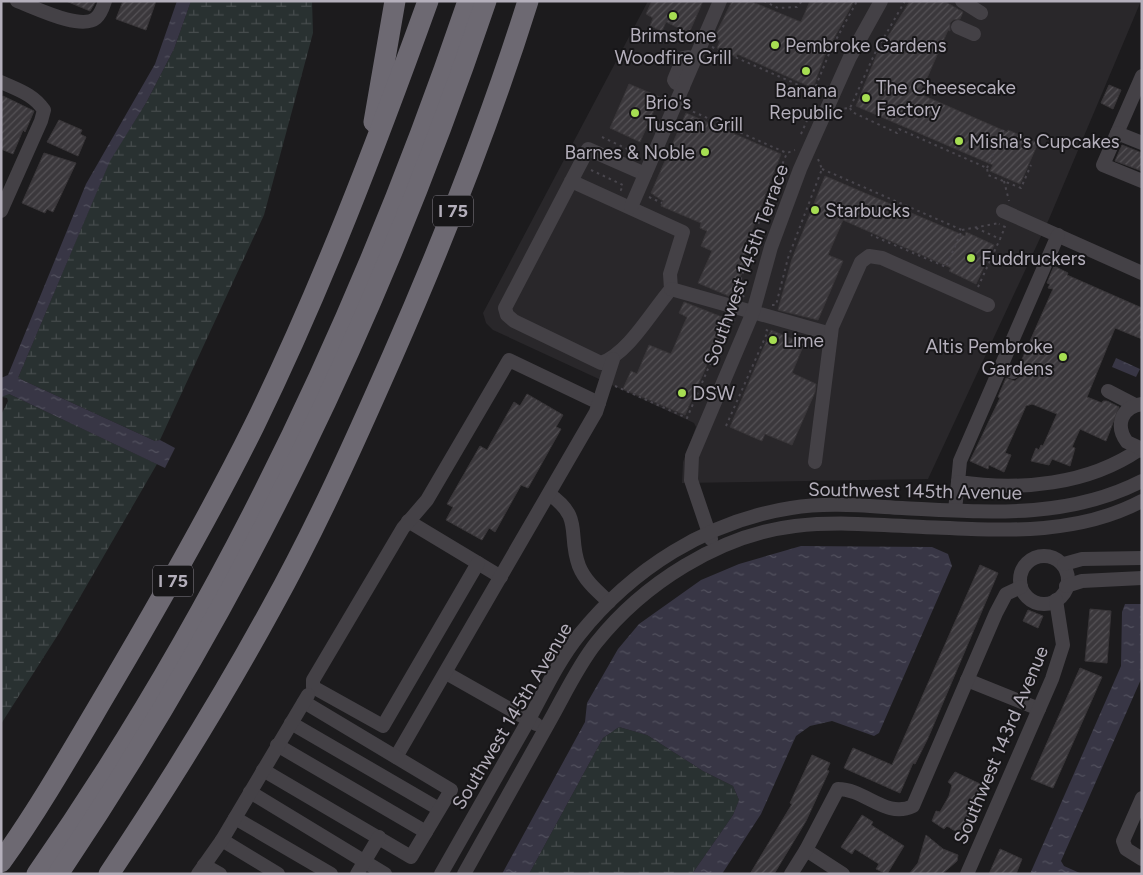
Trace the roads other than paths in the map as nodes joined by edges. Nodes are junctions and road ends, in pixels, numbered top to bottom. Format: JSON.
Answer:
{"nodes":[{"id":1,"x":17,"y":1,"type":"edge"},
{"id":2,"x":105,"y":1,"type":"edge"},
{"id":3,"x":394,"y":1,"type":"edge"},
{"id":4,"x":428,"y":1,"type":"edge"},
{"id":5,"x":468,"y":1,"type":"edge"},
{"id":6,"x":486,"y":1,"type":"edge"},
{"id":7,"x":720,"y":1,"type":"edge"},
{"id":8,"x":881,"y":1,"type":"edge"},
{"id":9,"x":962,"y":1,"type":"edge"},
{"id":10,"x":528,"y":3,"type":"edge"},
{"id":11,"x":981,"y":13,"type":"dead end"},
{"id":12,"x":958,"y":27,"type":"dead end"},
{"id":13,"x":974,"y":34,"type":"dead end"},
{"id":14,"x":1142,"y":76,"type":"edge"},
{"id":15,"x":1,"y":82,"type":"edge"},
{"id":16,"x":1117,"y":133,"type":"junction"},
{"id":17,"x":1142,"y":144,"type":"edge"},
{"id":18,"x":371,"y":156,"type":"junction"},
{"id":19,"x":645,"y":174,"type":"junction"},
{"id":20,"x":571,"y":181,"type":"junction"},
{"id":21,"x":1142,"y":181,"type":"edge"},
{"id":22,"x":631,"y":208,"type":"junction"},
{"id":23,"x":1,"y":212,"type":"edge"},
{"id":24,"x":1003,"y":214,"type":"road end"},
{"id":25,"x":1058,"y":235,"type":"junction"},
{"id":26,"x":1142,"y":273,"type":"edge"},
{"id":27,"x":670,"y":289,"type":"junction"},
{"id":28,"x":988,"y":304,"type":"dead end"},
{"id":29,"x":759,"y":308,"type":"junction"},
{"id":30,"x":831,"y":334,"type":"junction"},
{"id":31,"x":613,"y":359,"type":"junction"},
{"id":32,"x":1108,"y":392,"type":"dead end"},
{"id":33,"x":599,"y":403,"type":"junction"},
{"id":34,"x":1138,"y":404,"type":"edge"},
{"id":35,"x":1141,"y":450,"type":"edge"},
{"id":36,"x":815,"y":462,"type":"dead end"},
{"id":37,"x":1142,"y":481,"type":"edge"},
{"id":38,"x":958,"y":482,"type":"junction"},
{"id":39,"x":549,"y":494,"type":"junction"},
{"id":40,"x":1142,"y":501,"type":"edge"},
{"id":41,"x":955,"y":510,"type":"junction"},
{"id":42,"x":408,"y":521,"type":"junction"},
{"id":43,"x":708,"y":532,"type":"junction"},
{"id":44,"x":715,"y":549,"type":"junction"},
{"id":45,"x":1118,"y":558,"type":"junction"},
{"id":46,"x":1142,"y":558,"type":"edge"},
{"id":47,"x":478,"y":563,"type":"junction"},
{"id":48,"x":1064,"y":564,"type":"junction"},
{"id":49,"x":501,"y":577,"type":"junction"},
{"id":50,"x":1142,"y":578,"type":"edge"},
{"id":51,"x":1119,"y":579,"type":"junction"},
{"id":52,"x":1066,"y":586,"type":"junction"},
{"id":53,"x":1021,"y":587,"type":"junction"},
{"id":54,"x":1056,"y":600,"type":"junction"},
{"id":55,"x":609,"y":602,"type":"junction"},
{"id":56,"x":446,"y":673,"type":"junction"},
{"id":57,"x":967,"y":680,"type":"junction"},
{"id":58,"x":313,"y":687,"type":"junction"},
{"id":59,"x":304,"y":702,"type":"junction"},
{"id":60,"x":1039,"y":709,"type":"junction"},
{"id":61,"x":528,"y":719,"type":"junction"},
{"id":62,"x":291,"y":723,"type":"junction"},
{"id":63,"x":546,"y":729,"type":"junction"},
{"id":64,"x":277,"y":745,"type":"junction"},
{"id":65,"x":396,"y":757,"type":"junction"},
{"id":66,"x":263,"y":770,"type":"junction"},
{"id":67,"x":250,"y":792,"type":"junction"},
{"id":68,"x":1142,"y":798,"type":"edge"},
{"id":69,"x":439,"y":810,"type":"junction"},
{"id":70,"x":235,"y":818,"type":"junction"},
{"id":71,"x":426,"y":832,"type":"junction"},
{"id":72,"x":379,"y":838,"type":"junction"},
{"id":73,"x":222,"y":840,"type":"junction"},
{"id":74,"x":806,"y":850,"type":"junction"},
{"id":75,"x":1142,"y":859,"type":"edge"},
{"id":76,"x":364,"y":861,"type":"junction"},
{"id":77,"x":1,"y":862,"type":"edge"},
{"id":78,"x":201,"y":869,"type":"edge"},
{"id":79,"x":37,"y":874,"type":"edge"},
{"id":80,"x":58,"y":874,"type":"edge"},
{"id":81,"x":109,"y":874,"type":"edge"},
{"id":82,"x":220,"y":874,"type":"edge"},
{"id":83,"x":278,"y":874,"type":"edge"},
{"id":84,"x":331,"y":874,"type":"edge"},
{"id":85,"x":357,"y":874,"type":"edge"},
{"id":86,"x":385,"y":874,"type":"edge"},
{"id":87,"x":441,"y":874,"type":"edge"},
{"id":88,"x":464,"y":874,"type":"edge"},
{"id":89,"x":791,"y":874,"type":"edge"},
{"id":90,"x":842,"y":874,"type":"edge"},
{"id":91,"x":967,"y":874,"type":"edge"}],
"edges":[{"from":1,"to":2,"type":"street"},
{"from":3,"to":18,"type":"highway"},
{"from":4,"to":18,"type":"highway","number":"I 75"},
{"from":5,"to":79,"type":"highway"},
{"from":6,"to":80,"type":"highway"},
{"from":7,"to":19,"type":"street"},
{"from":8,"to":29,"type":"street","name":"Southwest 145th Terrace"},
{"from":9,"to":11,"type":"street"},
{"from":10,"to":81,"type":"highway","number":"I 75"},
{"from":12,"to":13,"type":"street"},
{"from":14,"to":16,"type":"street"},
{"from":15,"to":23,"type":"street"},
{"from":16,"to":17,"type":"street"},
{"from":16,"to":21,"type":"street"},
{"from":18,"to":77,"type":"highway","number":"I 75"},
{"from":19,"to":20,"type":"street"},
{"from":19,"to":22,"type":"street"},
{"from":20,"to":22,"type":"street"},
{"from":20,"to":31,"type":"street"},
{"from":22,"to":27,"type":"street"},
{"from":24,"to":25,"type":"street"},
{"from":25,"to":26,"type":"street"},
{"from":25,"to":38,"type":"street"},
{"from":27,"to":29,"type":"street"},
{"from":27,"to":31,"type":"street"},
{"from":28,"to":30,"type":"street"},
{"from":29,"to":30,"type":"street"},
{"from":29,"to":43,"type":"street","name":"Southwest 145th Terrace"},
{"from":30,"to":36,"type":"street"},
{"from":31,"to":33,"type":"street"},
{"from":32,"to":34,"type":"street"},
{"from":33,"to":39,"type":"street"},
{"from":33,"to":42,"type":"street"},
{"from":34,"to":35,"type":"street"},
{"from":35,"to":38,"type":"street"},
{"from":37,"to":41,"type":"street","name":"Southwest 145th Avenue"},
{"from":38,"to":41,"type":"street"},
{"from":39,"to":49,"type":"street"},
{"from":39,"to":55,"type":"street"},
{"from":40,"to":44,"type":"street","name":"Southwest 145th Avenue"},
{"from":41,"to":43,"type":"street","name":"Southwest 145th Avenue"},
{"from":42,"to":47,"type":"street"},
{"from":42,"to":58,"type":"street"},
{"from":43,"to":44,"type":"street","name":"Southwest 145th Terrace"},
{"from":43,"to":55,"type":"street","name":"Southwest 145th Avenue"},
{"from":44,"to":63,"type":"street","name":"Southwest 145th Avenue"},
{"from":45,"to":46,"type":"street"},
{"from":45,"to":48,"type":"street"},
{"from":45,"to":51,"type":"street"},
{"from":47,"to":49,"type":"street"},
{"from":47,"to":58,"type":"street"},
{"from":48,"to":52,"type":"street"},
{"from":48,"to":53,"type":"street"},
{"from":49,"to":56,"type":"street"},
{"from":50,"to":51,"type":"street"},
{"from":51,"to":52,"type":"street"},
{"from":52,"to":54,"type":"street"},
{"from":53,"to":54,"type":"street"},
{"from":53,"to":57,"type":"street"},
{"from":54,"to":60,"type":"street","name":"Southwest 143rd Avenue"},
{"from":55,"to":61,"type":"street","name":"Southwest 145th Avenue"},
{"from":56,"to":61,"type":"street"},
{"from":56,"to":65,"type":"street"},
{"from":57,"to":60,"type":"street"},
{"from":57,"to":74,"type":"street"},
{"from":58,"to":59,"type":"street"},
{"from":59,"to":62,"type":"street"},
{"from":59,"to":65,"type":"street"},
{"from":60,"to":91,"type":"street","name":"Southwest 143rd Avenue"},
{"from":61,"to":63,"type":"street"},
{"from":61,"to":87,"type":"street","name":"Southwest 145th Avenue"},
{"from":62,"to":64,"type":"street"},
{"from":62,"to":69,"type":"street"},
{"from":63,"to":88,"type":"street","name":"Southwest 145th Avenue"},
{"from":64,"to":66,"type":"street"},
{"from":64,"to":71,"type":"street"},
{"from":65,"to":69,"type":"street"},
{"from":66,"to":67,"type":"street"},
{"from":66,"to":72,"type":"street"},
{"from":67,"to":70,"type":"street"},
{"from":67,"to":76,"type":"street"},
{"from":68,"to":75,"type":"street"},
{"from":69,"to":71,"type":"street"},
{"from":70,"to":73,"type":"street"},
{"from":70,"to":84,"type":"street"},
{"from":71,"to":72,"type":"street"},
{"from":72,"to":76,"type":"street"},
{"from":73,"to":78,"type":"street"},
{"from":73,"to":83,"type":"street"},
{"from":74,"to":89,"type":"street"},
{"from":74,"to":90,"type":"street"},
{"from":76,"to":85,"type":"street"},
{"from":76,"to":86,"type":"street"},
{"from":78,"to":82,"type":"street"}]}
